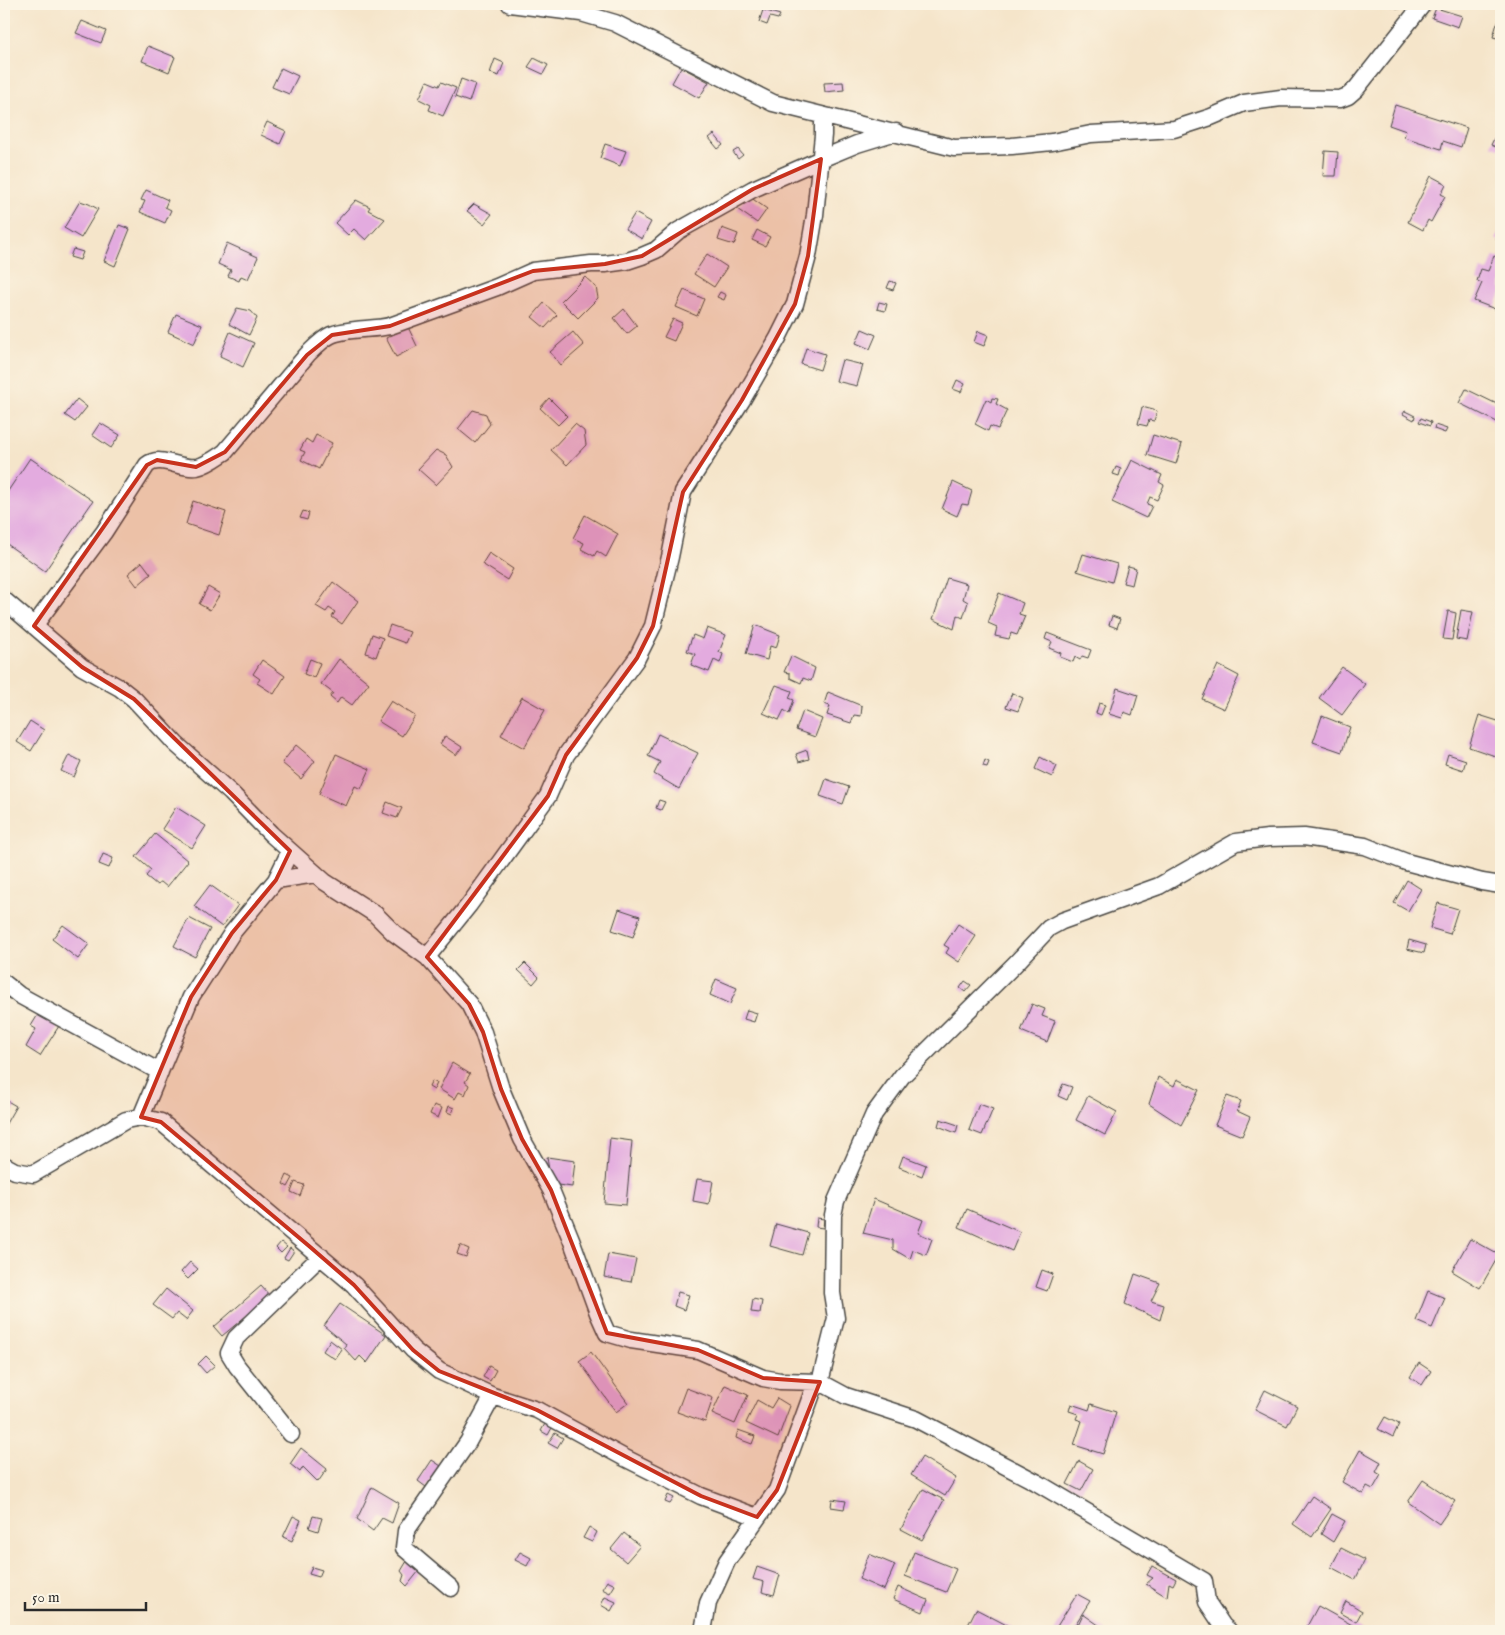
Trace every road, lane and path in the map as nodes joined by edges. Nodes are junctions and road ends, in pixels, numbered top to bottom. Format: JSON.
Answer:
{"nodes":[{"id":1,"x":510,"y":4,"type":"edge"},
{"id":2,"x":1424,"y":4,"type":"edge"},
{"id":3,"x":823,"y":116,"type":"junction"},
{"id":4,"x":896,"y":132,"type":"junction"},
{"id":5,"x":821,"y":159,"type":"junction"},
{"id":6,"x":4,"y":600,"type":"edge"},
{"id":7,"x":34,"y":626,"type":"junction"},
{"id":8,"x":290,"y":851,"type":"junction"},
{"id":9,"x":316,"y":874,"type":"junction"},
{"id":10,"x":276,"y":880,"type":"junction"},
{"id":11,"x":1501,"y":885,"type":"edge"},
{"id":12,"x":427,"y":957,"type":"junction"},
{"id":13,"x":4,"y":983,"type":"edge"},
{"id":14,"x":160,"y":1072,"type":"junction"},
{"id":15,"x":141,"y":1117,"type":"junction"},
{"id":16,"x":4,"y":1165,"type":"edge"},
{"id":17,"x":321,"y":1256,"type":"junction"},
{"id":18,"x":820,"y":1382,"type":"junction"},
{"id":19,"x":493,"y":1396,"type":"junction"},
{"id":20,"x":291,"y":1434,"type":"dead end"},
{"id":21,"x":757,"y":1517,"type":"junction"},
{"id":22,"x":451,"y":1588,"type":"dead end"},
{"id":23,"x":703,"y":1631,"type":"edge"},
{"id":24,"x":1229,"y":1631,"type":"edge"}],
"edges":[{"from":1,"to":3,"type":"street"},
{"from":2,"to":4,"type":"street"},
{"from":3,"to":4,"type":"street"},
{"from":3,"to":5,"type":"street"},
{"from":4,"to":5,"type":"street"},
{"from":5,"to":7,"type":"street"},
{"from":5,"to":12,"type":"street"},
{"from":6,"to":7,"type":"street"},
{"from":7,"to":8,"type":"street"},
{"from":8,"to":9,"type":"street"},
{"from":8,"to":10,"type":"street"},
{"from":9,"to":10,"type":"street"},
{"from":9,"to":12,"type":"street"},
{"from":10,"to":14,"type":"street"},
{"from":11,"to":18,"type":"street"},
{"from":12,"to":18,"type":"street"},
{"from":13,"to":14,"type":"street"},
{"from":14,"to":15,"type":"street"},
{"from":15,"to":16,"type":"street"},
{"from":15,"to":17,"type":"street"},
{"from":17,"to":19,"type":"street"},
{"from":17,"to":20,"type":"street"},
{"from":18,"to":21,"type":"street"},
{"from":18,"to":24,"type":"street"},
{"from":19,"to":21,"type":"street"},
{"from":19,"to":22,"type":"street"},
{"from":21,"to":23,"type":"street"}]}
